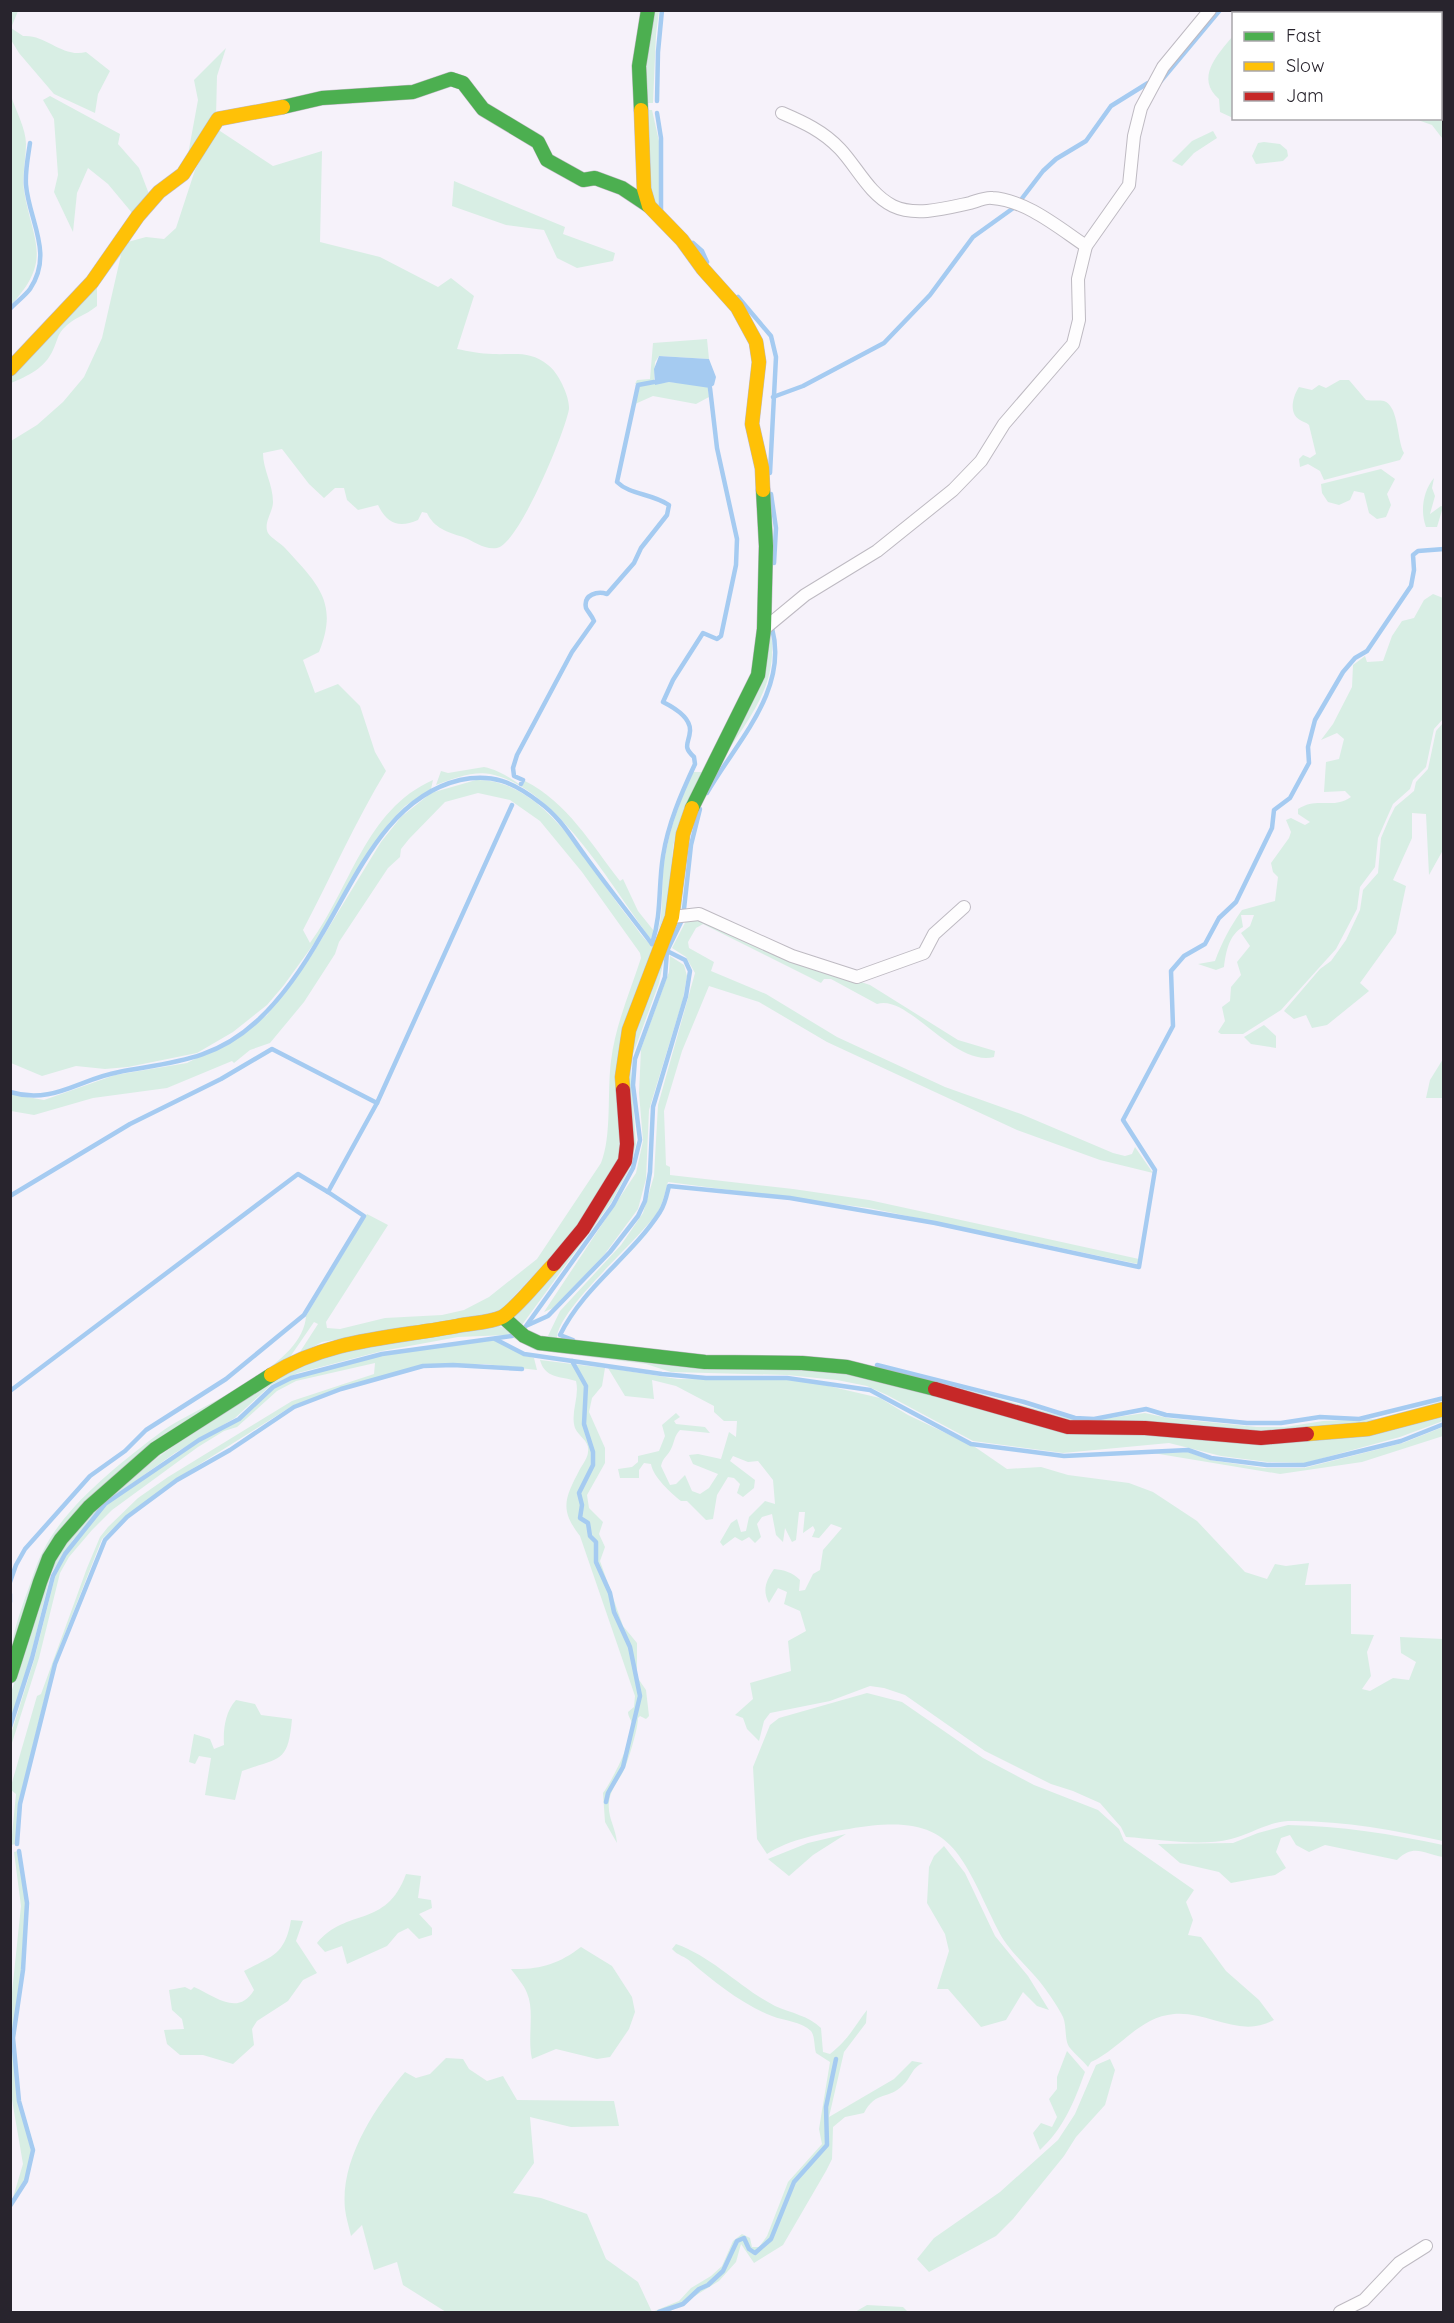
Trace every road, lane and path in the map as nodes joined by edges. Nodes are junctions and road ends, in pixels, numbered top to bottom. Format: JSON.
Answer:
{"nodes":[{"id":1,"x":648,"y":10,"type":"edge"},
{"id":2,"x":1209,"y":10,"type":"edge"},
{"id":3,"x":782,"y":113,"type":"dead end"},
{"id":4,"x":649,"y":206,"type":"junction"},
{"id":5,"x":1086,"y":246,"type":"junction"},
{"id":6,"x":10,"y":369,"type":"edge"},
{"id":7,"x":764,"y":629,"type":"junction"},
{"id":8,"x":964,"y":907,"type":"dead end"},
{"id":9,"x":672,"y":917,"type":"junction"},
{"id":10,"x":503,"y":1317,"type":"junction"},
{"id":11,"x":1443,"y":1409,"type":"edge"},
{"id":12,"x":10,"y":1676,"type":"edge"},
{"id":13,"x":1426,"y":2246,"type":"dead end"},
{"id":14,"x":1340,"y":2313,"type":"edge"}],
"edges":[{"from":1,"to":4,"type":"street"},
{"from":2,"to":5,"type":"street"},
{"from":3,"to":5,"type":"street"},
{"from":4,"to":6,"type":"street"},
{"from":4,"to":7,"type":"street"},
{"from":5,"to":7,"type":"street"},
{"from":7,"to":9,"type":"street"},
{"from":8,"to":9,"type":"street"},
{"from":9,"to":10,"type":"street"},
{"from":10,"to":11,"type":"street"},
{"from":10,"to":12,"type":"street"},
{"from":13,"to":14,"type":"street"}]}
